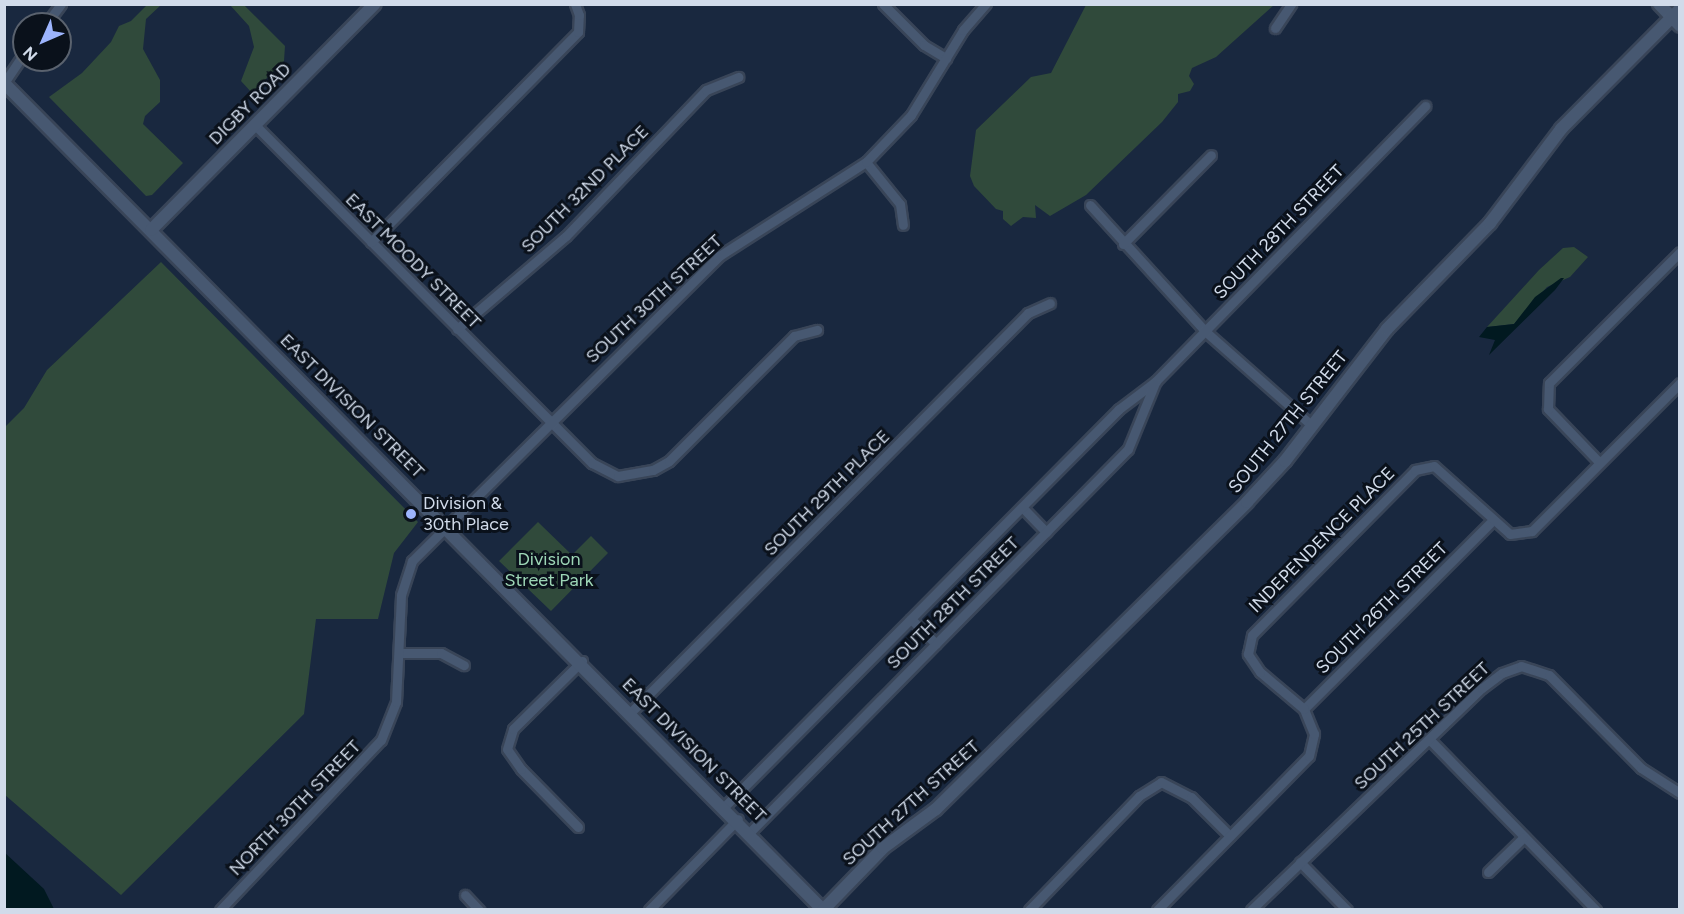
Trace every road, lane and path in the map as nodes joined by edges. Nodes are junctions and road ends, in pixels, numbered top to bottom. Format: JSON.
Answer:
{"nodes":[{"id":1,"x":375,"y":4,"type":"edge"},
{"id":2,"x":574,"y":4,"type":"edge"},
{"id":3,"x":883,"y":4,"type":"edge"},
{"id":4,"x":987,"y":4,"type":"edge"},
{"id":5,"x":1291,"y":4,"type":"edge"},
{"id":6,"x":1659,"y":4,"type":"edge"},
{"id":7,"x":1677,"y":17,"type":"edge"},
{"id":8,"x":1275,"y":28,"type":"dead end"},
{"id":9,"x":946,"y":58,"type":"junction"},
{"id":10,"x":738,"y":77,"type":"dead end"},
{"id":11,"x":4,"y":83,"type":"edge"},
{"id":12,"x":1425,"y":106,"type":"dead end"},
{"id":13,"x":254,"y":124,"type":"junction"},
{"id":14,"x":1211,"y":155,"type":"dead end"},
{"id":15,"x":866,"y":162,"type":"junction"},
{"id":16,"x":1090,"y":205,"type":"dead end"},
{"id":17,"x":903,"y":225,"type":"dead end"},
{"id":18,"x":151,"y":230,"type":"junction"},
{"id":19,"x":371,"y":242,"type":"junction"},
{"id":20,"x":1123,"y":244,"type":"junction"},
{"id":21,"x":1680,"y":252,"type":"edge"},
{"id":22,"x":1050,"y":303,"type":"dead end"},
{"id":23,"x":457,"y":329,"type":"junction"},
{"id":24,"x":817,"y":330,"type":"dead end"},
{"id":25,"x":1205,"y":331,"type":"junction"},
{"id":26,"x":1156,"y":381,"type":"junction"},
{"id":27,"x":1680,"y":383,"type":"edge"},
{"id":28,"x":549,"y":420,"type":"junction"},
{"id":29,"x":1310,"y":424,"type":"junction"},
{"id":30,"x":1599,"y":462,"type":"junction"},
{"id":31,"x":1022,"y":507,"type":"junction"},
{"id":32,"x":1492,"y":521,"type":"junction"},
{"id":33,"x":445,"y":525,"type":"junction"},
{"id":34,"x":1046,"y":532,"type":"junction"},
{"id":35,"x":911,"y":619,"type":"junction"},
{"id":36,"x":936,"y":644,"type":"junction"},
{"id":37,"x":401,"y":653,"type":"junction"},
{"id":38,"x":582,"y":662,"type":"junction"},
{"id":39,"x":464,"y":665,"type":"dead end"},
{"id":40,"x":1304,"y":709,"type":"junction"},
{"id":41,"x":631,"y":712,"type":"junction"},
{"id":42,"x":1430,"y":740,"type":"junction"},
{"id":43,"x":1680,"y":793,"type":"edge"},
{"id":44,"x":725,"y":806,"type":"junction"},
{"id":45,"x":738,"y":819,"type":"junction"},
{"id":46,"x":578,"y":828,"type":"dead end"},
{"id":47,"x":750,"y":832,"type":"junction"},
{"id":48,"x":1230,"y":836,"type":"junction"},
{"id":49,"x":1523,"y":838,"type":"junction"},
{"id":50,"x":1300,"y":862,"type":"junction"},
{"id":51,"x":1488,"y":872,"type":"dead end"},
{"id":52,"x":465,"y":895,"type":"dead end"},
{"id":53,"x":220,"y":909,"type":"edge"},
{"id":54,"x":479,"y":909,"type":"edge"},
{"id":55,"x":649,"y":909,"type":"edge"},
{"id":56,"x":823,"y":909,"type":"edge"},
{"id":57,"x":1029,"y":909,"type":"edge"},
{"id":58,"x":1157,"y":909,"type":"edge"},
{"id":59,"x":1251,"y":909,"type":"edge"},
{"id":60,"x":1347,"y":909,"type":"edge"},
{"id":61,"x":1596,"y":909,"type":"edge"}],
"edges":[{"from":1,"to":13,"type":"street","name":"DIGBY ROAD"},
{"from":2,"to":19,"type":"street"},
{"from":3,"to":9,"type":"street"},
{"from":4,"to":9,"type":"street","name":"SOUTH 30TH STREET"},
{"from":5,"to":8,"type":"street"},
{"from":6,"to":7,"type":"street"},
{"from":7,"to":29,"type":"street","name":"SOUTH 27TH STREET"},
{"from":9,"to":15,"type":"street","name":"SOUTH 30TH STREET"},
{"from":10,"to":23,"type":"street","name":"SOUTH 32ND PLACE"},
{"from":11,"to":18,"type":"street","name":"EAST DIVISION STREET"},
{"from":12,"to":25,"type":"street","name":"SOUTH 28TH STREET"},
{"from":13,"to":18,"type":"street","name":"DIGBY ROAD"},
{"from":13,"to":19,"type":"street","name":"EAST MOODY STREET"},
{"from":14,"to":20,"type":"street"},
{"from":15,"to":17,"type":"street"},
{"from":15,"to":28,"type":"street","name":"SOUTH 30TH STREET"},
{"from":16,"to":20,"type":"street"},
{"from":18,"to":33,"type":"street","name":"EAST DIVISION STREET"},
{"from":19,"to":23,"type":"street","name":"EAST MOODY STREET"},
{"from":20,"to":25,"type":"street"},
{"from":21,"to":30,"type":"street"},
{"from":22,"to":41,"type":"street","name":"SOUTH 29TH PLACE"},
{"from":23,"to":28,"type":"street","name":"EAST MOODY STREET"},
{"from":24,"to":28,"type":"street","name":"EAST MOODY STREET"},
{"from":25,"to":26,"type":"street","name":"SOUTH 28TH STREET"},
{"from":25,"to":29,"type":"street"},
{"from":26,"to":31,"type":"street","name":"SOUTH 28TH STREET"},
{"from":26,"to":34,"type":"street","name":"SOUTH 28TH STREET"},
{"from":27,"to":30,"type":"street"},
{"from":28,"to":33,"type":"street","name":"SOUTH 30TH STREET"},
{"from":29,"to":56,"type":"street","name":"SOUTH 27TH STREET"},
{"from":30,"to":32,"type":"street"},
{"from":31,"to":34,"type":"street"},
{"from":31,"to":35,"type":"street","name":"SOUTH 28TH STREET"},
{"from":32,"to":40,"type":"street","name":"SOUTH 26TH STREET"},
{"from":32,"to":40,"type":"street","name":"INDEPENDENCE PLACE"},
{"from":33,"to":37,"type":"street","name":"NORTH 30TH STREET"},
{"from":33,"to":38,"type":"street","name":"EAST DIVISION STREET"},
{"from":34,"to":36,"type":"street","name":"SOUTH 28TH STREET"},
{"from":35,"to":36,"type":"street"},
{"from":35,"to":44,"type":"street","name":"SOUTH 28TH STREET"},
{"from":36,"to":47,"type":"street","name":"SOUTH 28TH STREET"},
{"from":37,"to":39,"type":"street"},
{"from":37,"to":53,"type":"street","name":"NORTH 30TH STREET"},
{"from":38,"to":41,"type":"street","name":"EAST DIVISION STREET"},
{"from":38,"to":46,"type":"street"},
{"from":40,"to":48,"type":"street"},
{"from":41,"to":44,"type":"street","name":"EAST DIVISION STREET"},
{"from":42,"to":43,"type":"street","name":"SOUTH 25TH STREET"},
{"from":42,"to":49,"type":"street"},
{"from":42,"to":50,"type":"street","name":"SOUTH 25TH STREET"},
{"from":44,"to":45,"type":"street","name":"EAST DIVISION STREET"},
{"from":45,"to":47,"type":"street","name":"EAST DIVISION STREET"},
{"from":45,"to":55,"type":"street"},
{"from":47,"to":56,"type":"street","name":"EAST DIVISION STREET"},
{"from":48,"to":57,"type":"street"},
{"from":48,"to":58,"type":"street"},
{"from":49,"to":51,"type":"street"},
{"from":49,"to":61,"type":"street"},
{"from":50,"to":59,"type":"street","name":"SOUTH 25TH STREET"},
{"from":50,"to":60,"type":"street"},
{"from":52,"to":54,"type":"street"}]}
